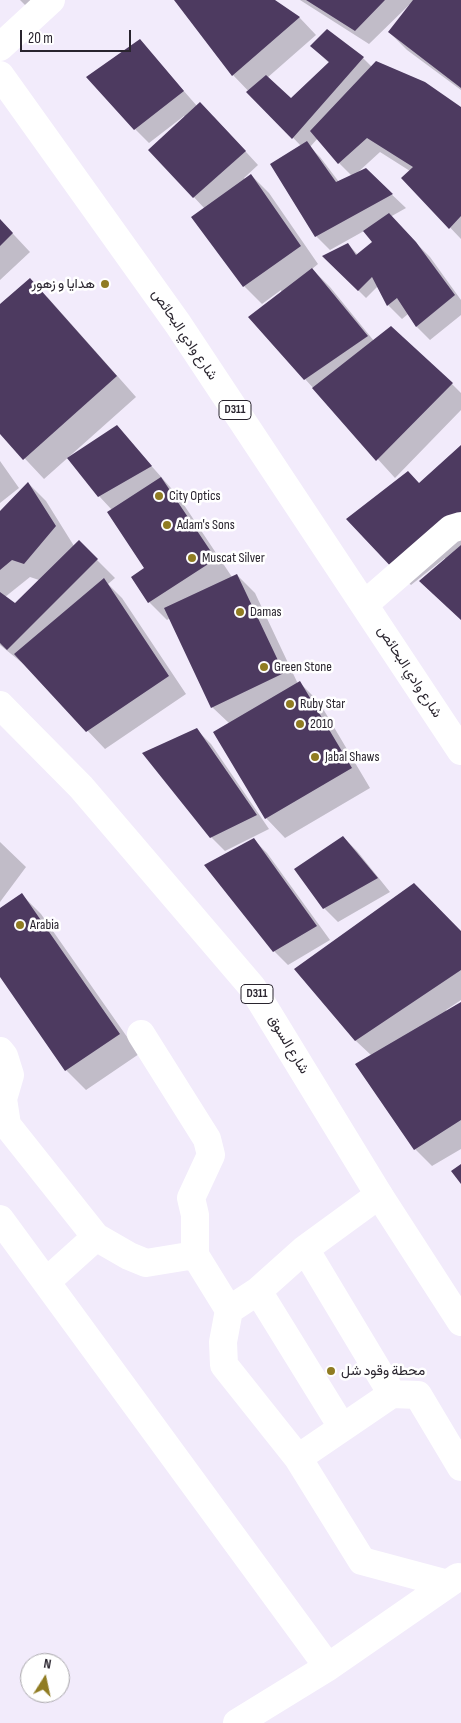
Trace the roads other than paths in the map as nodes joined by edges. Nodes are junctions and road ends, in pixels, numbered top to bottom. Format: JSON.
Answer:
{"nodes":[{"id":1,"x":51,"y":0,"type":"edge"},
{"id":2,"x":0,"y":47,"type":"edge"},
{"id":3,"x":0,"y":75,"type":"edge"},
{"id":4,"x":461,"y":526,"type":"edge"},
{"id":5,"x":365,"y":604,"type":"junction"},
{"id":6,"x":0,"y":705,"type":"edge"},
{"id":7,"x":461,"y":750,"type":"edge"},
{"id":8,"x":141,"y":1034,"type":"dead end"},
{"id":9,"x":0,"y":1051,"type":"edge"},
{"id":10,"x":379,"y":1195,"type":"junction"},
{"id":11,"x":0,"y":1219,"type":"edge"},
{"id":12,"x":96,"y":1237,"type":"junction"},
{"id":13,"x":305,"y":1249,"type":"junction"},
{"id":14,"x":195,"y":1255,"type":"junction"},
{"id":15,"x":46,"y":1282,"type":"junction"},
{"id":16,"x":258,"y":1291,"type":"junction"},
{"id":17,"x":229,"y":1310,"type":"junction"},
{"id":18,"x":461,"y":1322,"type":"edge"},
{"id":19,"x":392,"y":1394,"type":"junction"},
{"id":20,"x":342,"y":1427,"type":"junction"},
{"id":21,"x":298,"y":1458,"type":"junction"},
{"id":22,"x":461,"y":1467,"type":"edge"},
{"id":23,"x":455,"y":1579,"type":"edge"},
{"id":24,"x":328,"y":1668,"type":"junction"},
{"id":25,"x":237,"y":1723,"type":"edge"}],
"edges":[{"from":1,"to":2,"type":"main road"},
{"from":3,"to":5,"type":"main road","name":"شارع وادي البحائص","number":"D311"},
{"from":4,"to":5,"type":"main road"},
{"from":5,"to":7,"type":"main road","name":"شارع وادي البحائص","number":"D311"},
{"from":6,"to":10,"type":"main road","name":"شارع السوق","number":"D311"},
{"from":8,"to":14,"type":"main road"},
{"from":9,"to":12,"type":"main road"},
{"from":10,"to":13,"type":"main road"},
{"from":10,"to":18,"type":"main road","name":"شارع السوق","number":"D311"},
{"from":11,"to":15,"type":"main road"},
{"from":12,"to":14,"type":"main road"},
{"from":12,"to":15,"type":"main road"},
{"from":13,"to":16,"type":"main road"},
{"from":13,"to":19,"type":"main road"},
{"from":14,"to":17,"type":"main road"},
{"from":15,"to":24,"type":"main road"},
{"from":16,"to":17,"type":"main road"},
{"from":16,"to":20,"type":"main road"},
{"from":17,"to":21,"type":"main road"},
{"from":19,"to":20,"type":"main road"},
{"from":19,"to":22,"type":"main road"},
{"from":20,"to":21,"type":"main road"},
{"from":21,"to":23,"type":"main road"},
{"from":23,"to":24,"type":"main road"},
{"from":24,"to":25,"type":"main road"}]}
